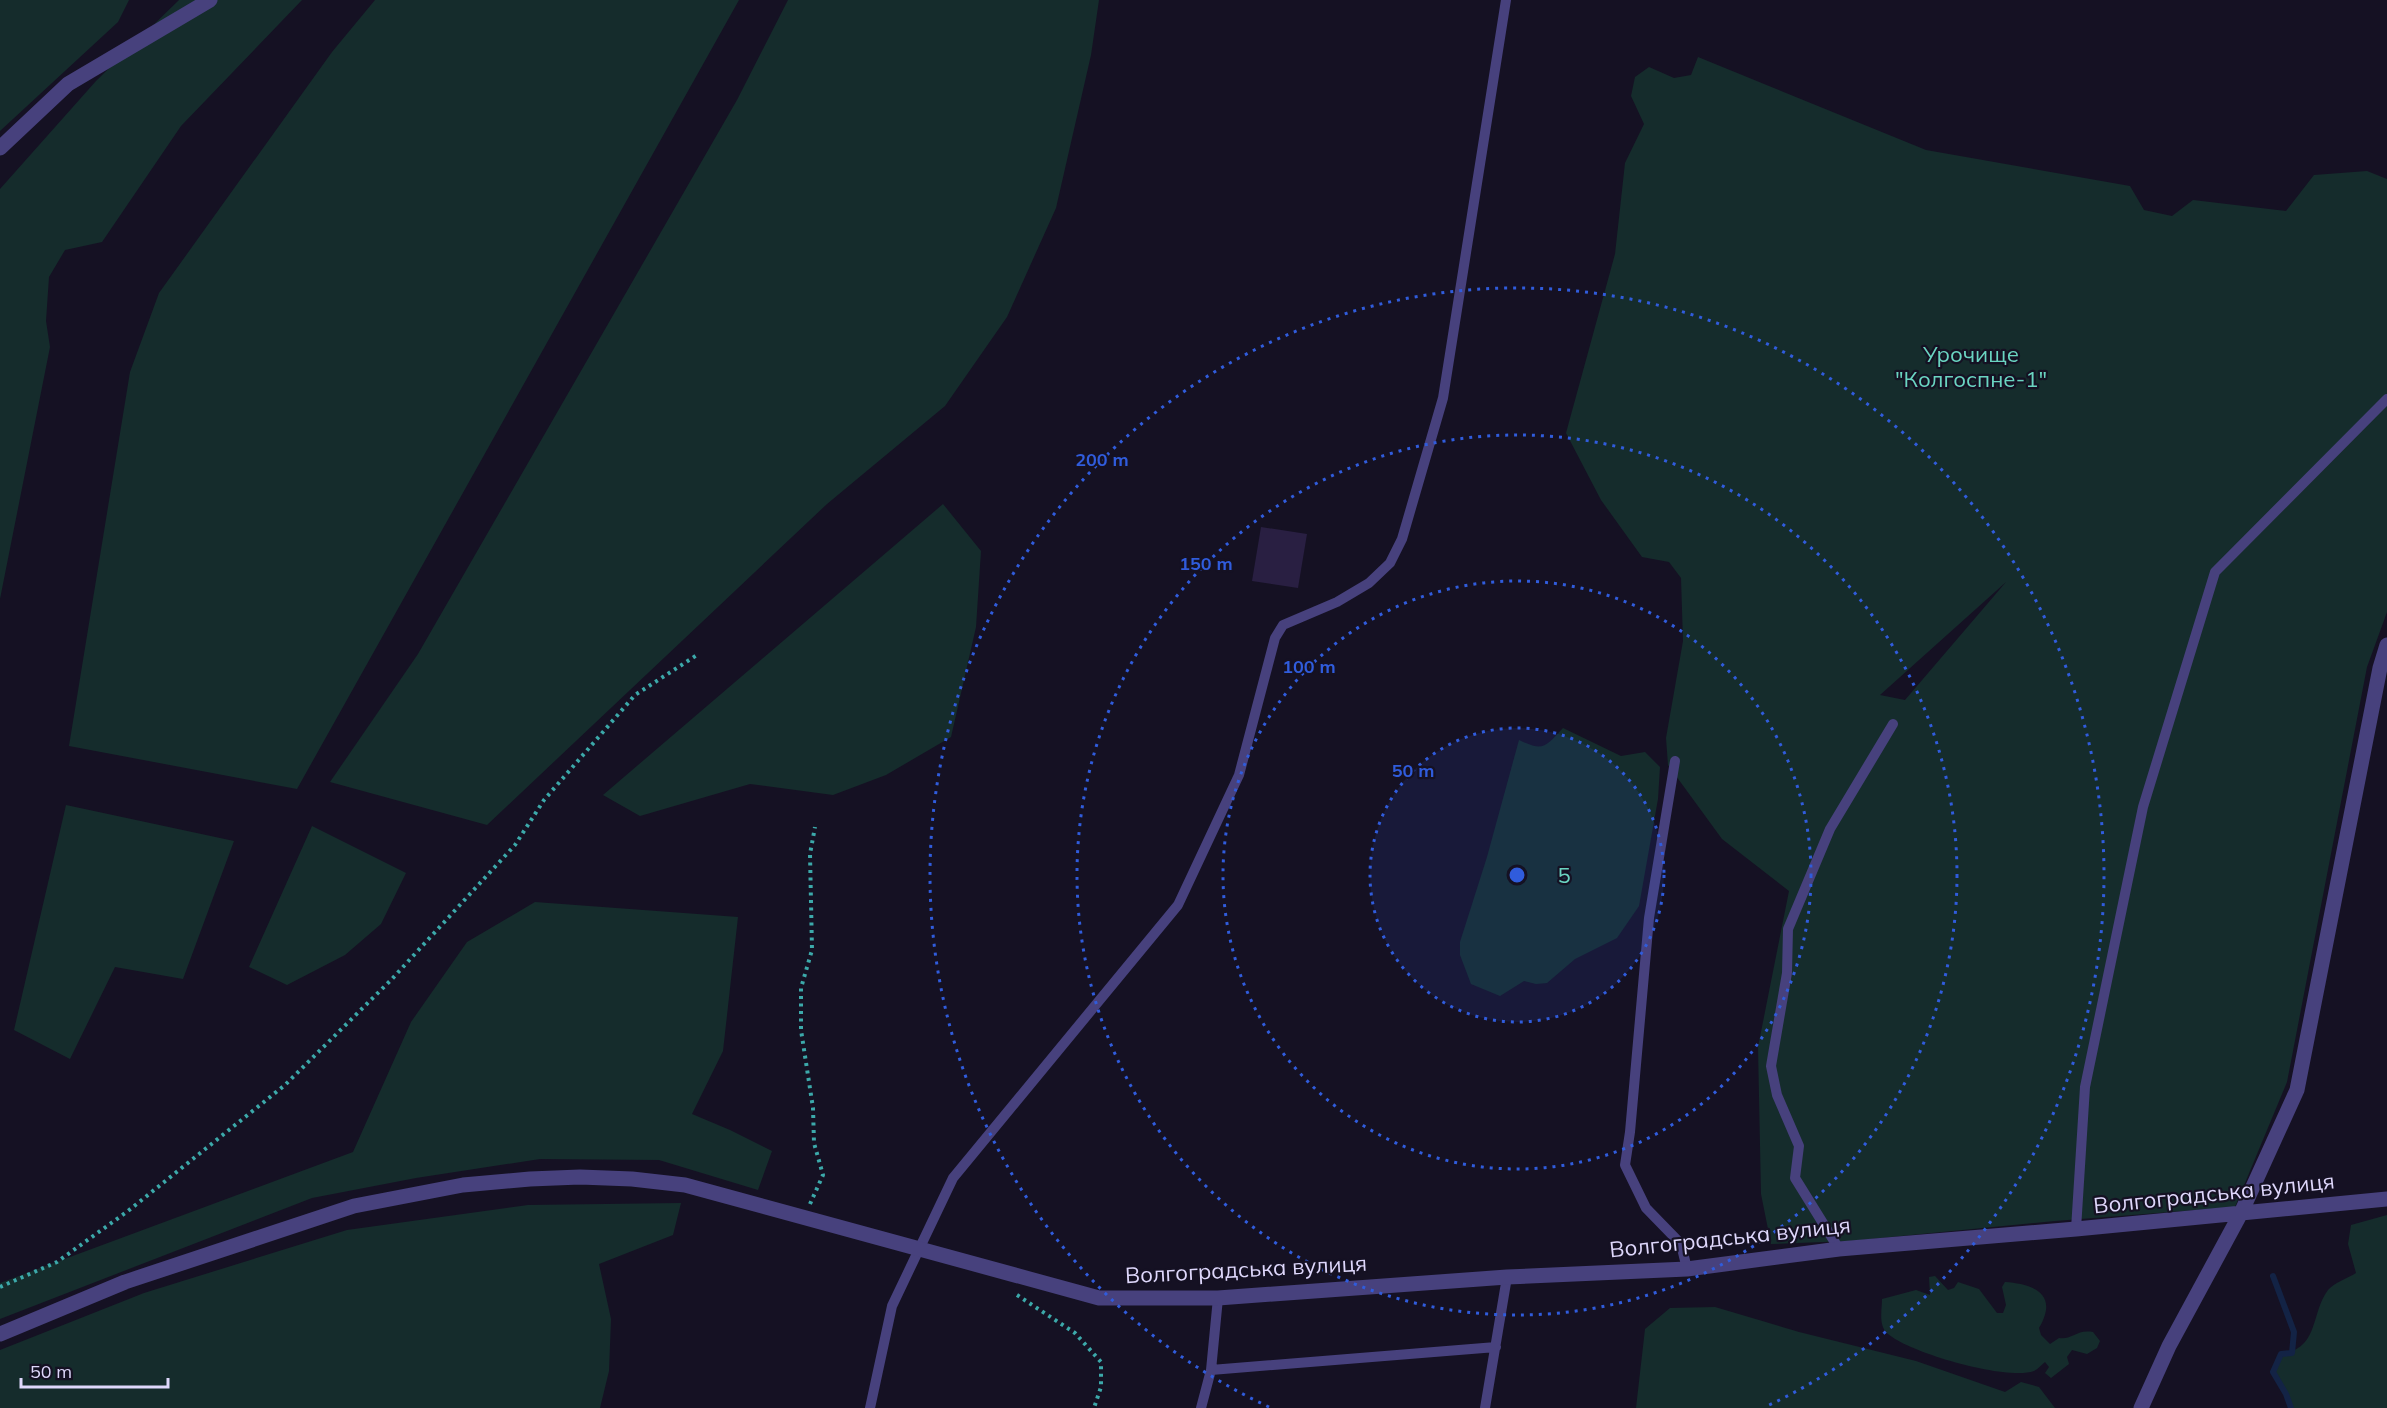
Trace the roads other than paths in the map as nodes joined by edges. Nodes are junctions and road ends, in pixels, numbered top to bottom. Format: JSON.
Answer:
{"nodes":[{"id":1,"x":210,"y":0,"type":"edge"},
{"id":2,"x":1506,"y":0,"type":"edge"},
{"id":3,"x":0,"y":148,"type":"edge"},
{"id":4,"x":2387,"y":399,"type":"edge"},
{"id":5,"x":2387,"y":645,"type":"edge"},
{"id":6,"x":1893,"y":724,"type":"dead end"},
{"id":7,"x":1676,"y":761,"type":"dead end"},
{"id":8,"x":2387,"y":1199,"type":"edge"},
{"id":9,"x":2241,"y":1213,"type":"junction"},
{"id":10,"x":2076,"y":1229,"type":"junction"},
{"id":11,"x":919,"y":1249,"type":"junction"},
{"id":12,"x":1839,"y":1249,"type":"junction"},
{"id":13,"x":1687,"y":1269,"type":"junction"},
{"id":14,"x":1507,"y":1276,"type":"junction"},
{"id":15,"x":1218,"y":1298,"type":"junction"},
{"id":16,"x":0,"y":1334,"type":"edge"},
{"id":17,"x":1496,"y":1347,"type":"junction"},
{"id":18,"x":1211,"y":1370,"type":"junction"},
{"id":19,"x":870,"y":1408,"type":"edge"},
{"id":20,"x":1201,"y":1408,"type":"edge"},
{"id":21,"x":1484,"y":1408,"type":"edge"},
{"id":22,"x":2141,"y":1408,"type":"edge"}],
"edges":[{"from":1,"to":3,"type":"street"},
{"from":2,"to":11,"type":"lane"},
{"from":4,"to":10,"type":"lane"},
{"from":5,"to":9,"type":"street"},
{"from":6,"to":12,"type":"lane"},
{"from":7,"to":13,"type":"lane"},
{"from":8,"to":9,"type":"street","name":"Волгоградська вулиця"},
{"from":9,"to":10,"type":"street","name":"Волгоградська вулиця"},
{"from":9,"to":22,"type":"street"},
{"from":10,"to":12,"type":"street","name":"Волгоградська вулиця"},
{"from":11,"to":15,"type":"street","name":"Волгоградська вулиця"},
{"from":11,"to":16,"type":"street","name":"Волгоградська вулиця"},
{"from":11,"to":19,"type":"lane"},
{"from":12,"to":13,"type":"street","name":"Волгоградська вулиця"},
{"from":13,"to":14,"type":"street","name":"Волгоградська вулиця"},
{"from":14,"to":15,"type":"street","name":"Волгоградська вулиця"},
{"from":14,"to":17,"type":"lane"},
{"from":15,"to":18,"type":"lane"},
{"from":17,"to":18,"type":"lane"},
{"from":17,"to":21,"type":"lane"},
{"from":18,"to":20,"type":"lane"}]}
